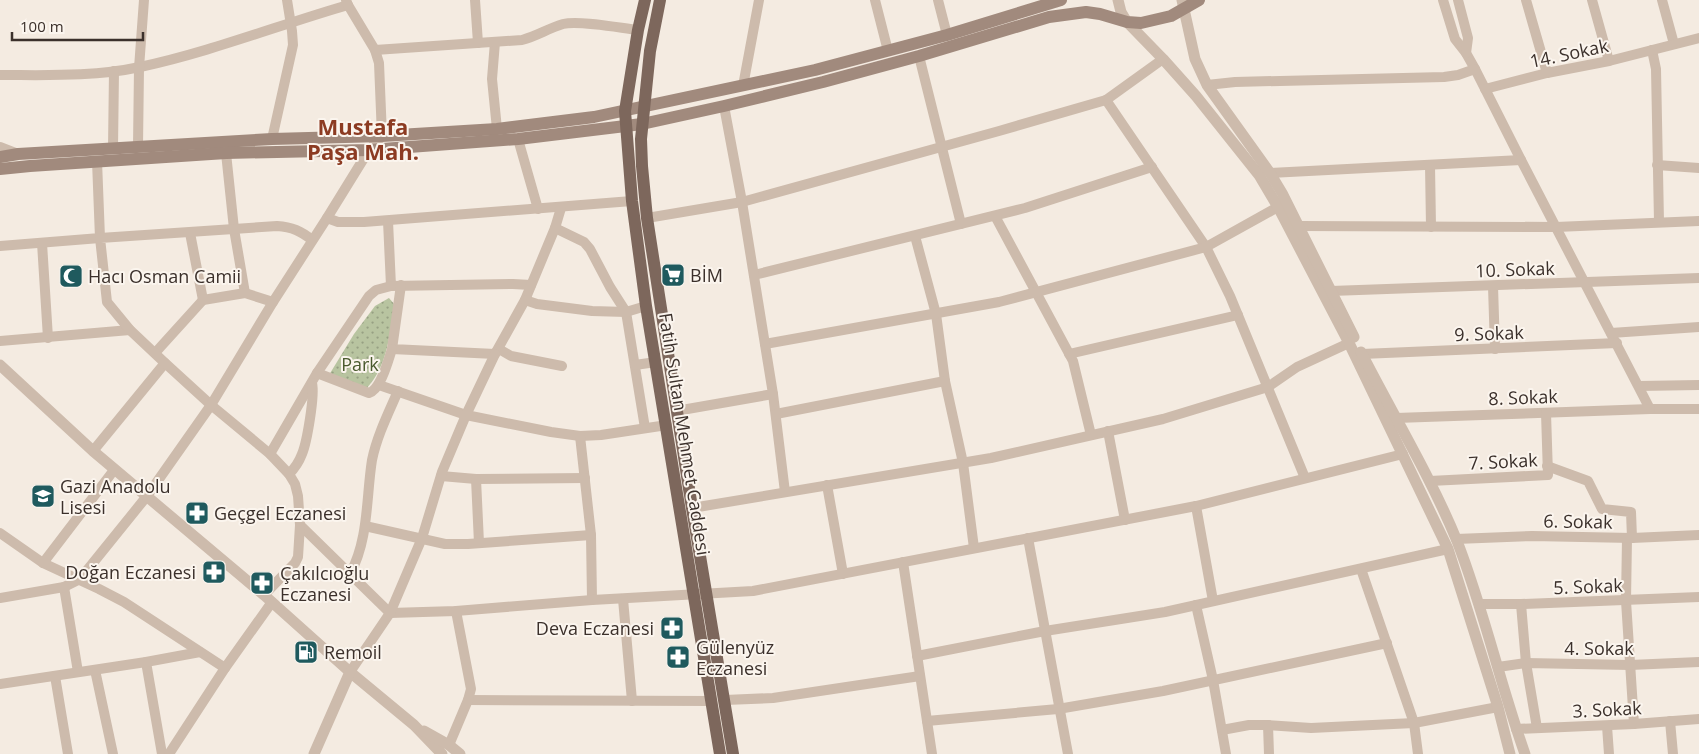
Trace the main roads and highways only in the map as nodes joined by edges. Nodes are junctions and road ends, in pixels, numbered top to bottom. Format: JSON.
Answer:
{"nodes":[{"id":1,"x":645,"y":0,"type":"edge"},
{"id":2,"x":660,"y":0,"type":"edge"},
{"id":3,"x":1061,"y":0,"type":"edge"},
{"id":4,"x":1199,"y":0,"type":"edge"},
{"id":5,"x":1183,"y":5,"type":"edge"},
{"id":6,"x":645,"y":107,"type":"junction"},
{"id":7,"x":625,"y":111,"type":"junction"},
{"id":8,"x":642,"y":124,"type":"junction"},
{"id":9,"x":625,"y":126,"type":"junction"},
{"id":10,"x":0,"y":156,"type":"edge"},
{"id":11,"x":0,"y":169,"type":"edge"},
{"id":12,"x":699,"y":594,"type":"junction"},
{"id":13,"x":720,"y":754,"type":"edge"},
{"id":14,"x":733,"y":754,"type":"edge"}],
"edges":[{"from":1,"to":7,"type":"main road","name":"Fatih Sultan Mehmet Caddesi"},
{"from":2,"to":6,"type":"main road"},
{"from":3,"to":6,"type":"main road"},
{"from":4,"to":5,"type":"main road"},
{"from":5,"to":8,"type":"main road"},
{"from":6,"to":7,"type":"main road"},
{"from":6,"to":8,"type":"main road"},
{"from":7,"to":9,"type":"main road","name":"Fatih Sultan Mehmet Caddesi"},
{"from":7,"to":10,"type":"main road"},
{"from":8,"to":9,"type":"main road"},
{"from":8,"to":12,"type":"main road"},
{"from":9,"to":11,"type":"main road"},
{"from":9,"to":12,"type":"main road","name":"Fatih Sultan Mehmet Caddesi"},
{"from":12,"to":13,"type":"main road","name":"Fatih Sultan Mehmet Caddesi"},
{"from":12,"to":14,"type":"main road"}]}
